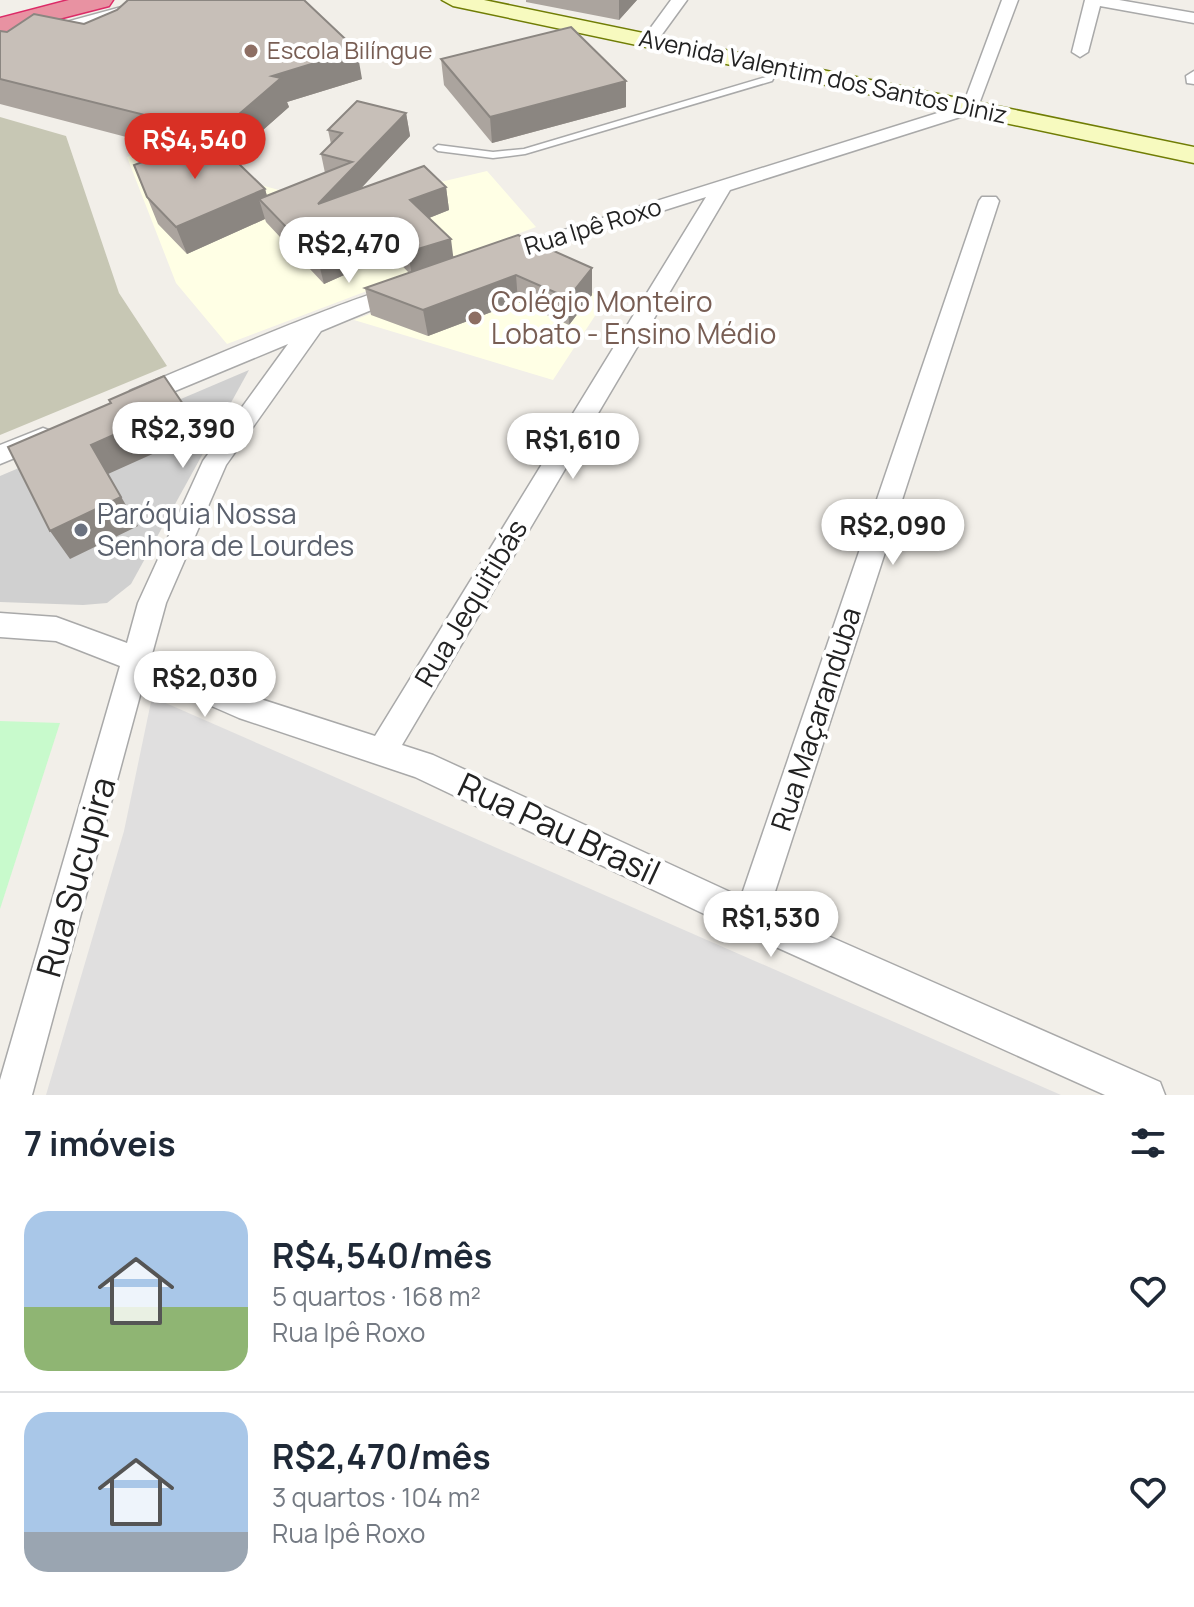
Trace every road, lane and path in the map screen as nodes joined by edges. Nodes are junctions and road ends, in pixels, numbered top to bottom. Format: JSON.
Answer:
{"nodes":[{"id":1,"x":100,"y":0,"type":"edge"},
{"id":2,"x":164,"y":0,"type":"edge"},
{"id":3,"x":453,"y":0,"type":"edge"},
{"id":4,"x":679,"y":0,"type":"edge"},
{"id":5,"x":1010,"y":0,"type":"edge"},
{"id":6,"x":1093,"y":0,"type":"edge"},
{"id":7,"x":1194,"y":18,"type":"edge"},
{"id":8,"x":0,"y":26,"type":"edge"},
{"id":9,"x":649,"y":41,"type":"junction"},
{"id":10,"x":0,"y":45,"type":"edge"},
{"id":11,"x":1080,"y":52,"type":"dead end"},
{"id":12,"x":774,"y":69,"type":"junction"},
{"id":13,"x":970,"y":108,"type":"junction"},
{"id":14,"x":438,"y":148,"type":"dead end"},
{"id":15,"x":1194,"y":155,"type":"edge"},
{"id":16,"x":989,"y":201,"type":"dead end"},
{"id":17,"x":700,"y":203,"type":"junction"},
{"id":18,"x":478,"y":264,"type":"edge"},
{"id":19,"x":424,"y":282,"type":"edge"},
{"id":20,"x":316,"y":322,"type":"junction"},
{"id":21,"x":115,"y":406,"type":"edge"},
{"id":22,"x":58,"y":431,"type":"edge"},
{"id":23,"x":0,"y":455,"type":"edge"},
{"id":24,"x":0,"y":625,"type":"edge"},
{"id":25,"x":135,"y":659,"type":"junction"},
{"id":26,"x":383,"y":750,"type":"junction"},
{"id":27,"x":750,"y":918,"type":"junction"},
{"id":28,"x":14,"y":1095,"type":"edge"},
{"id":29,"x":1147,"y":1095,"type":"edge"}],
"edges":[{"from":1,"to":8,"type":"highway"},
{"from":2,"to":10,"type":"street"},
{"from":3,"to":9,"type":"street","name":"Avenida Valentim dos Santos Diniz"},
{"from":4,"to":9,"type":"street"},
{"from":5,"to":13,"type":"street"},
{"from":6,"to":7,"type":"street"},
{"from":6,"to":11,"type":"street"},
{"from":9,"to":12,"type":"street","name":"Avenida Valentim dos Santos Diniz"},
{"from":12,"to":13,"type":"street","name":"Avenida Valentim dos Santos Diniz"},
{"from":12,"to":14,"type":"lane"},
{"from":13,"to":15,"type":"street","name":"Avenida Valentim dos Santos Diniz"},
{"from":13,"to":17,"type":"street","name":"Rua Jequitibás"},
{"from":16,"to":27,"type":"street","name":"Rua Maçaranduba"},
{"from":17,"to":18,"type":"street","name":"Rua Ipê Roxo"},
{"from":17,"to":26,"type":"street","name":"Rua Jequitibás"},
{"from":19,"to":20,"type":"street"},
{"from":20,"to":21,"type":"street"},
{"from":20,"to":25,"type":"street","name":"Rua Sucupira"},
{"from":22,"to":23,"type":"street"},
{"from":24,"to":25,"type":"street","name":"Rua Pau Brasil"},
{"from":25,"to":26,"type":"street","name":"Rua Pau Brasil"},
{"from":25,"to":28,"type":"street","name":"Rua Sucupira"},
{"from":26,"to":27,"type":"street","name":"Rua Pau Brasil"},
{"from":27,"to":29,"type":"street","name":"Rua Pau Brasil"}]}
